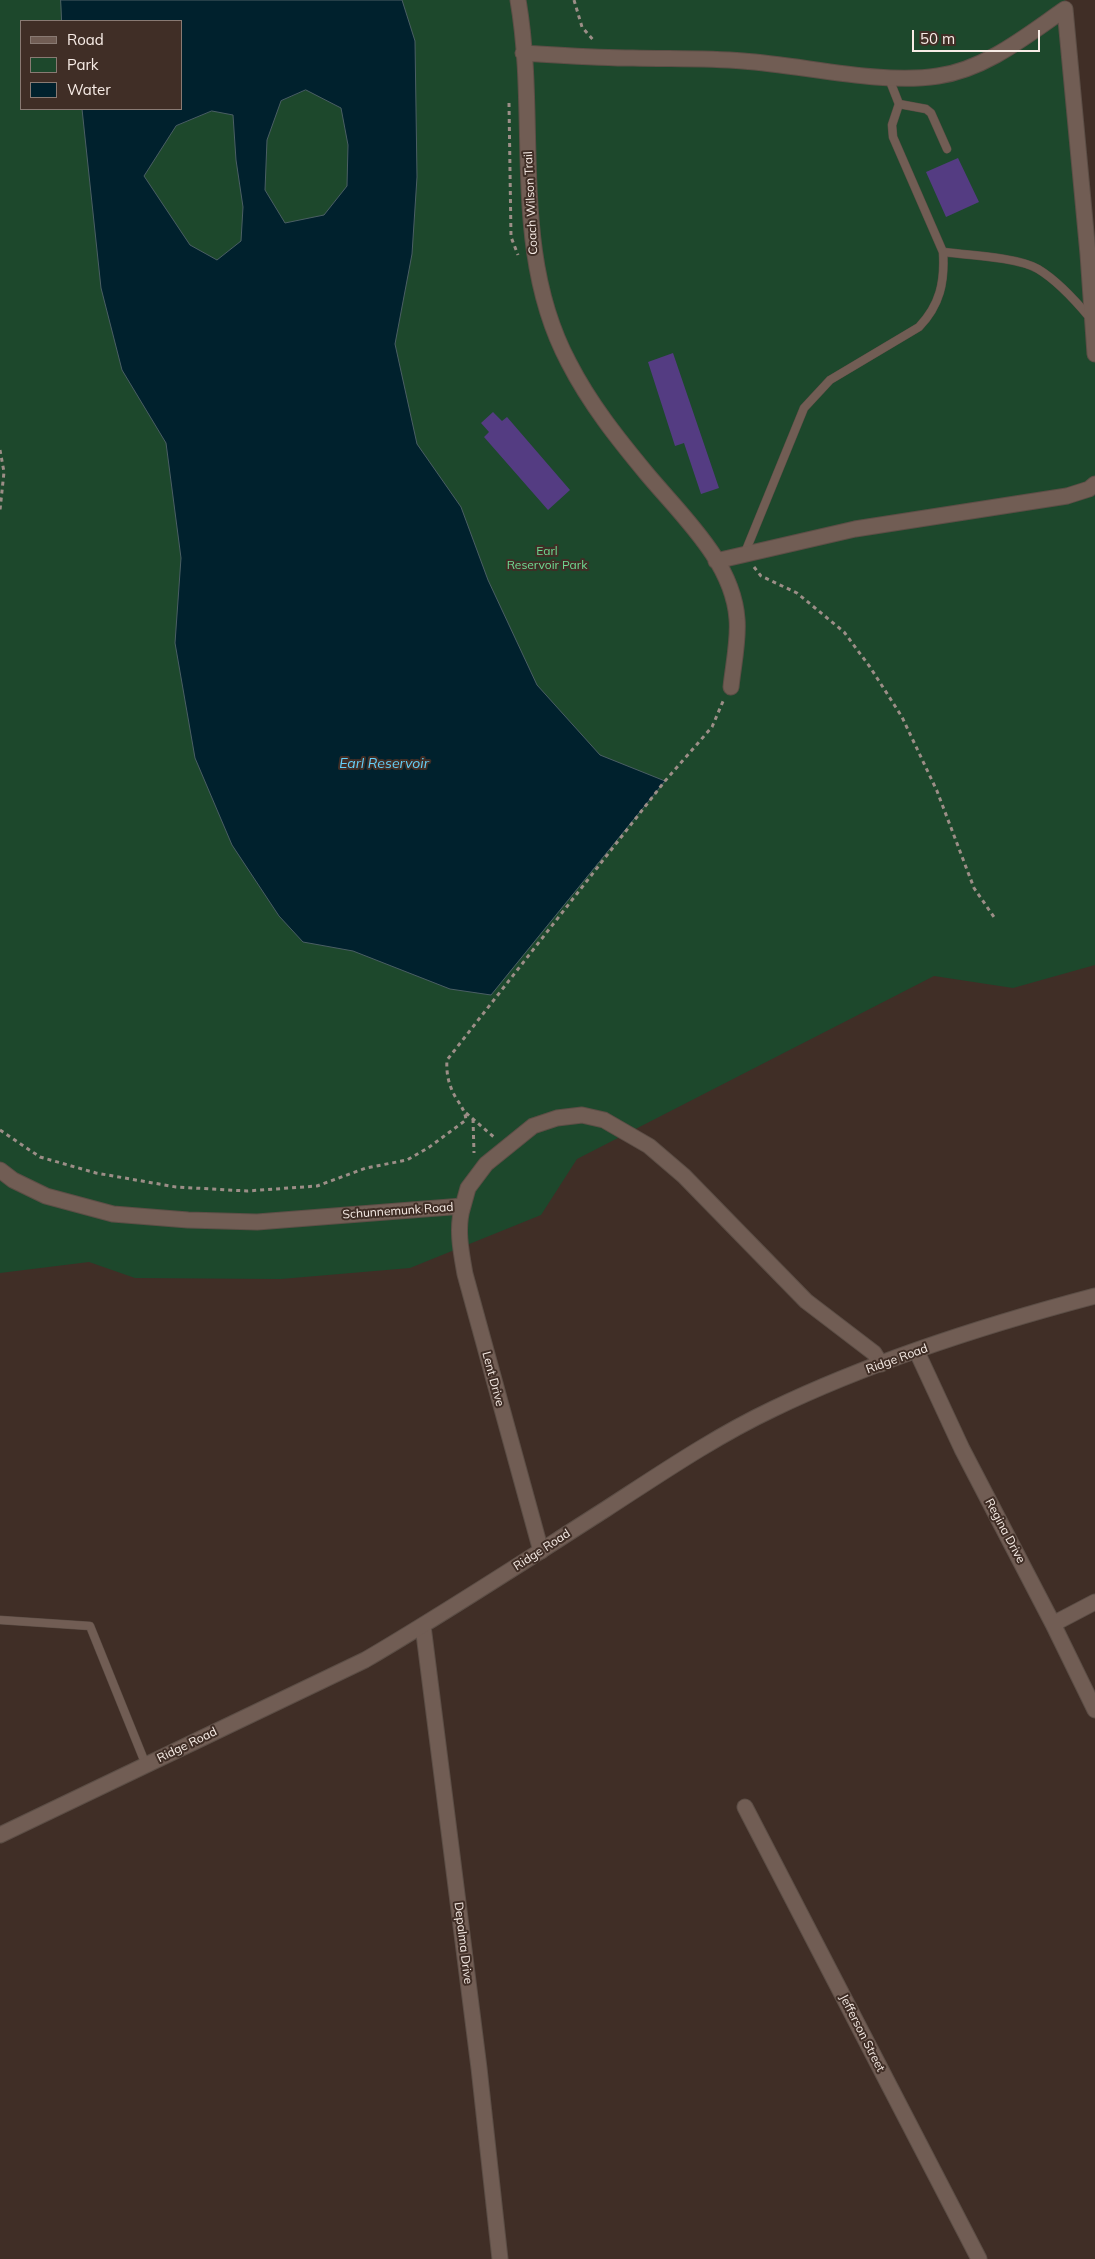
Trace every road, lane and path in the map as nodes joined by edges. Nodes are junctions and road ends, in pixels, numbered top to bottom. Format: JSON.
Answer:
{"nodes":[{"id":1,"x":518,"y":0,"type":"edge"},
{"id":2,"x":574,"y":0,"type":"edge"},
{"id":3,"x":1064,"y":5,"type":"edge"},
{"id":4,"x":523,"y":53,"type":"junction"},
{"id":5,"x":598,"y":57,"type":"junction"},
{"id":6,"x":888,"y":76,"type":"junction"},
{"id":7,"x":899,"y":104,"type":"junction"},
{"id":8,"x":947,"y":148,"type":"dead end"},
{"id":9,"x":943,"y":252,"type":"junction"},
{"id":10,"x":1092,"y":320,"type":"junction"},
{"id":11,"x":1095,"y":354,"type":"edge"},
{"id":12,"x":0,"y":450,"type":"edge"},
{"id":13,"x":1095,"y":484,"type":"edge"},
{"id":14,"x":0,"y":510,"type":"edge"},
{"id":15,"x":744,"y":555,"type":"junction"},
{"id":16,"x":716,"y":561,"type":"junction"},
{"id":17,"x":731,"y":687,"type":"joint"},
{"id":18,"x":996,"y":920,"type":"dead end"},
{"id":19,"x":465,"y":1112,"type":"junction"},
{"id":20,"x":473,"y":1119,"type":"junction"},
{"id":21,"x":0,"y":1130,"type":"edge"},
{"id":22,"x":506,"y":1148,"type":"junction"},
{"id":23,"x":0,"y":1170,"type":"edge"},
{"id":24,"x":474,"y":1180,"type":"junction"},
{"id":25,"x":463,"y":1206,"type":"junction"},
{"id":26,"x":1095,"y":1296,"type":"edge"},
{"id":27,"x":917,"y":1352,"type":"junction"},
{"id":28,"x":881,"y":1364,"type":"junction"},
{"id":29,"x":541,"y":1551,"type":"junction"},
{"id":30,"x":1095,"y":1602,"type":"edge"},
{"id":31,"x":0,"y":1620,"type":"edge"},
{"id":32,"x":1053,"y":1624,"type":"junction"},
{"id":33,"x":423,"y":1626,"type":"junction"},
{"id":34,"x":1095,"y":1710,"type":"edge"},
{"id":35,"x":146,"y":1765,"type":"junction"},
{"id":36,"x":745,"y":1807,"type":"dead end"},
{"id":37,"x":0,"y":1835,"type":"edge"},
{"id":38,"x":500,"y":2259,"type":"edge"},
{"id":39,"x":979,"y":2259,"type":"edge"}],
"edges":[{"from":1,"to":4,"type":"street","name":"Coach Wilson Trail"},
{"from":2,"to":5,"type":"path"},
{"from":3,"to":6,"type":"street"},
{"from":3,"to":10,"type":"street"},
{"from":4,"to":5,"type":"street"},
{"from":4,"to":16,"type":"street","name":"Coach Wilson Trail"},
{"from":5,"to":6,"type":"street"},
{"from":6,"to":7,"type":"lane"},
{"from":7,"to":8,"type":"lane"},
{"from":7,"to":9,"type":"lane"},
{"from":9,"to":10,"type":"lane"},
{"from":9,"to":15,"type":"lane"},
{"from":10,"to":11,"type":"street"},
{"from":12,"to":14,"type":"path"},
{"from":13,"to":15,"type":"street"},
{"from":15,"to":16,"type":"street"},
{"from":15,"to":18,"type":"path"},
{"from":16,"to":17,"type":"street","name":"Coach Wilson Trail"},
{"from":17,"to":19,"type":"path"},
{"from":19,"to":20,"type":"path"},
{"from":19,"to":21,"type":"path"},
{"from":20,"to":22,"type":"path"},
{"from":20,"to":24,"type":"path"},
{"from":22,"to":24,"type":"street","name":"Schunnemunk Road"},
{"from":22,"to":28,"type":"street","name":"Schunnemunk Road"},
{"from":23,"to":25,"type":"street","name":"Schunnemunk Road"},
{"from":24,"to":25,"type":"street","name":"Schunnemunk Road"},
{"from":25,"to":29,"type":"street","name":"Lent Drive"},
{"from":26,"to":27,"type":"street","name":"Ridge Road"},
{"from":27,"to":28,"type":"street","name":"Ridge Road"},
{"from":27,"to":32,"type":"street","name":"Regina Drive"},
{"from":28,"to":29,"type":"street","name":"Ridge Road"},
{"from":29,"to":33,"type":"street","name":"Ridge Road"},
{"from":30,"to":32,"type":"street"},
{"from":31,"to":35,"type":"lane"},
{"from":32,"to":34,"type":"street","name":"Regina Drive"},
{"from":33,"to":35,"type":"street","name":"Ridge Road"},
{"from":33,"to":38,"type":"street","name":"Depalma Drive"},
{"from":35,"to":37,"type":"street","name":"Ridge Road"},
{"from":36,"to":39,"type":"street","name":"Jefferson Street"}]}
